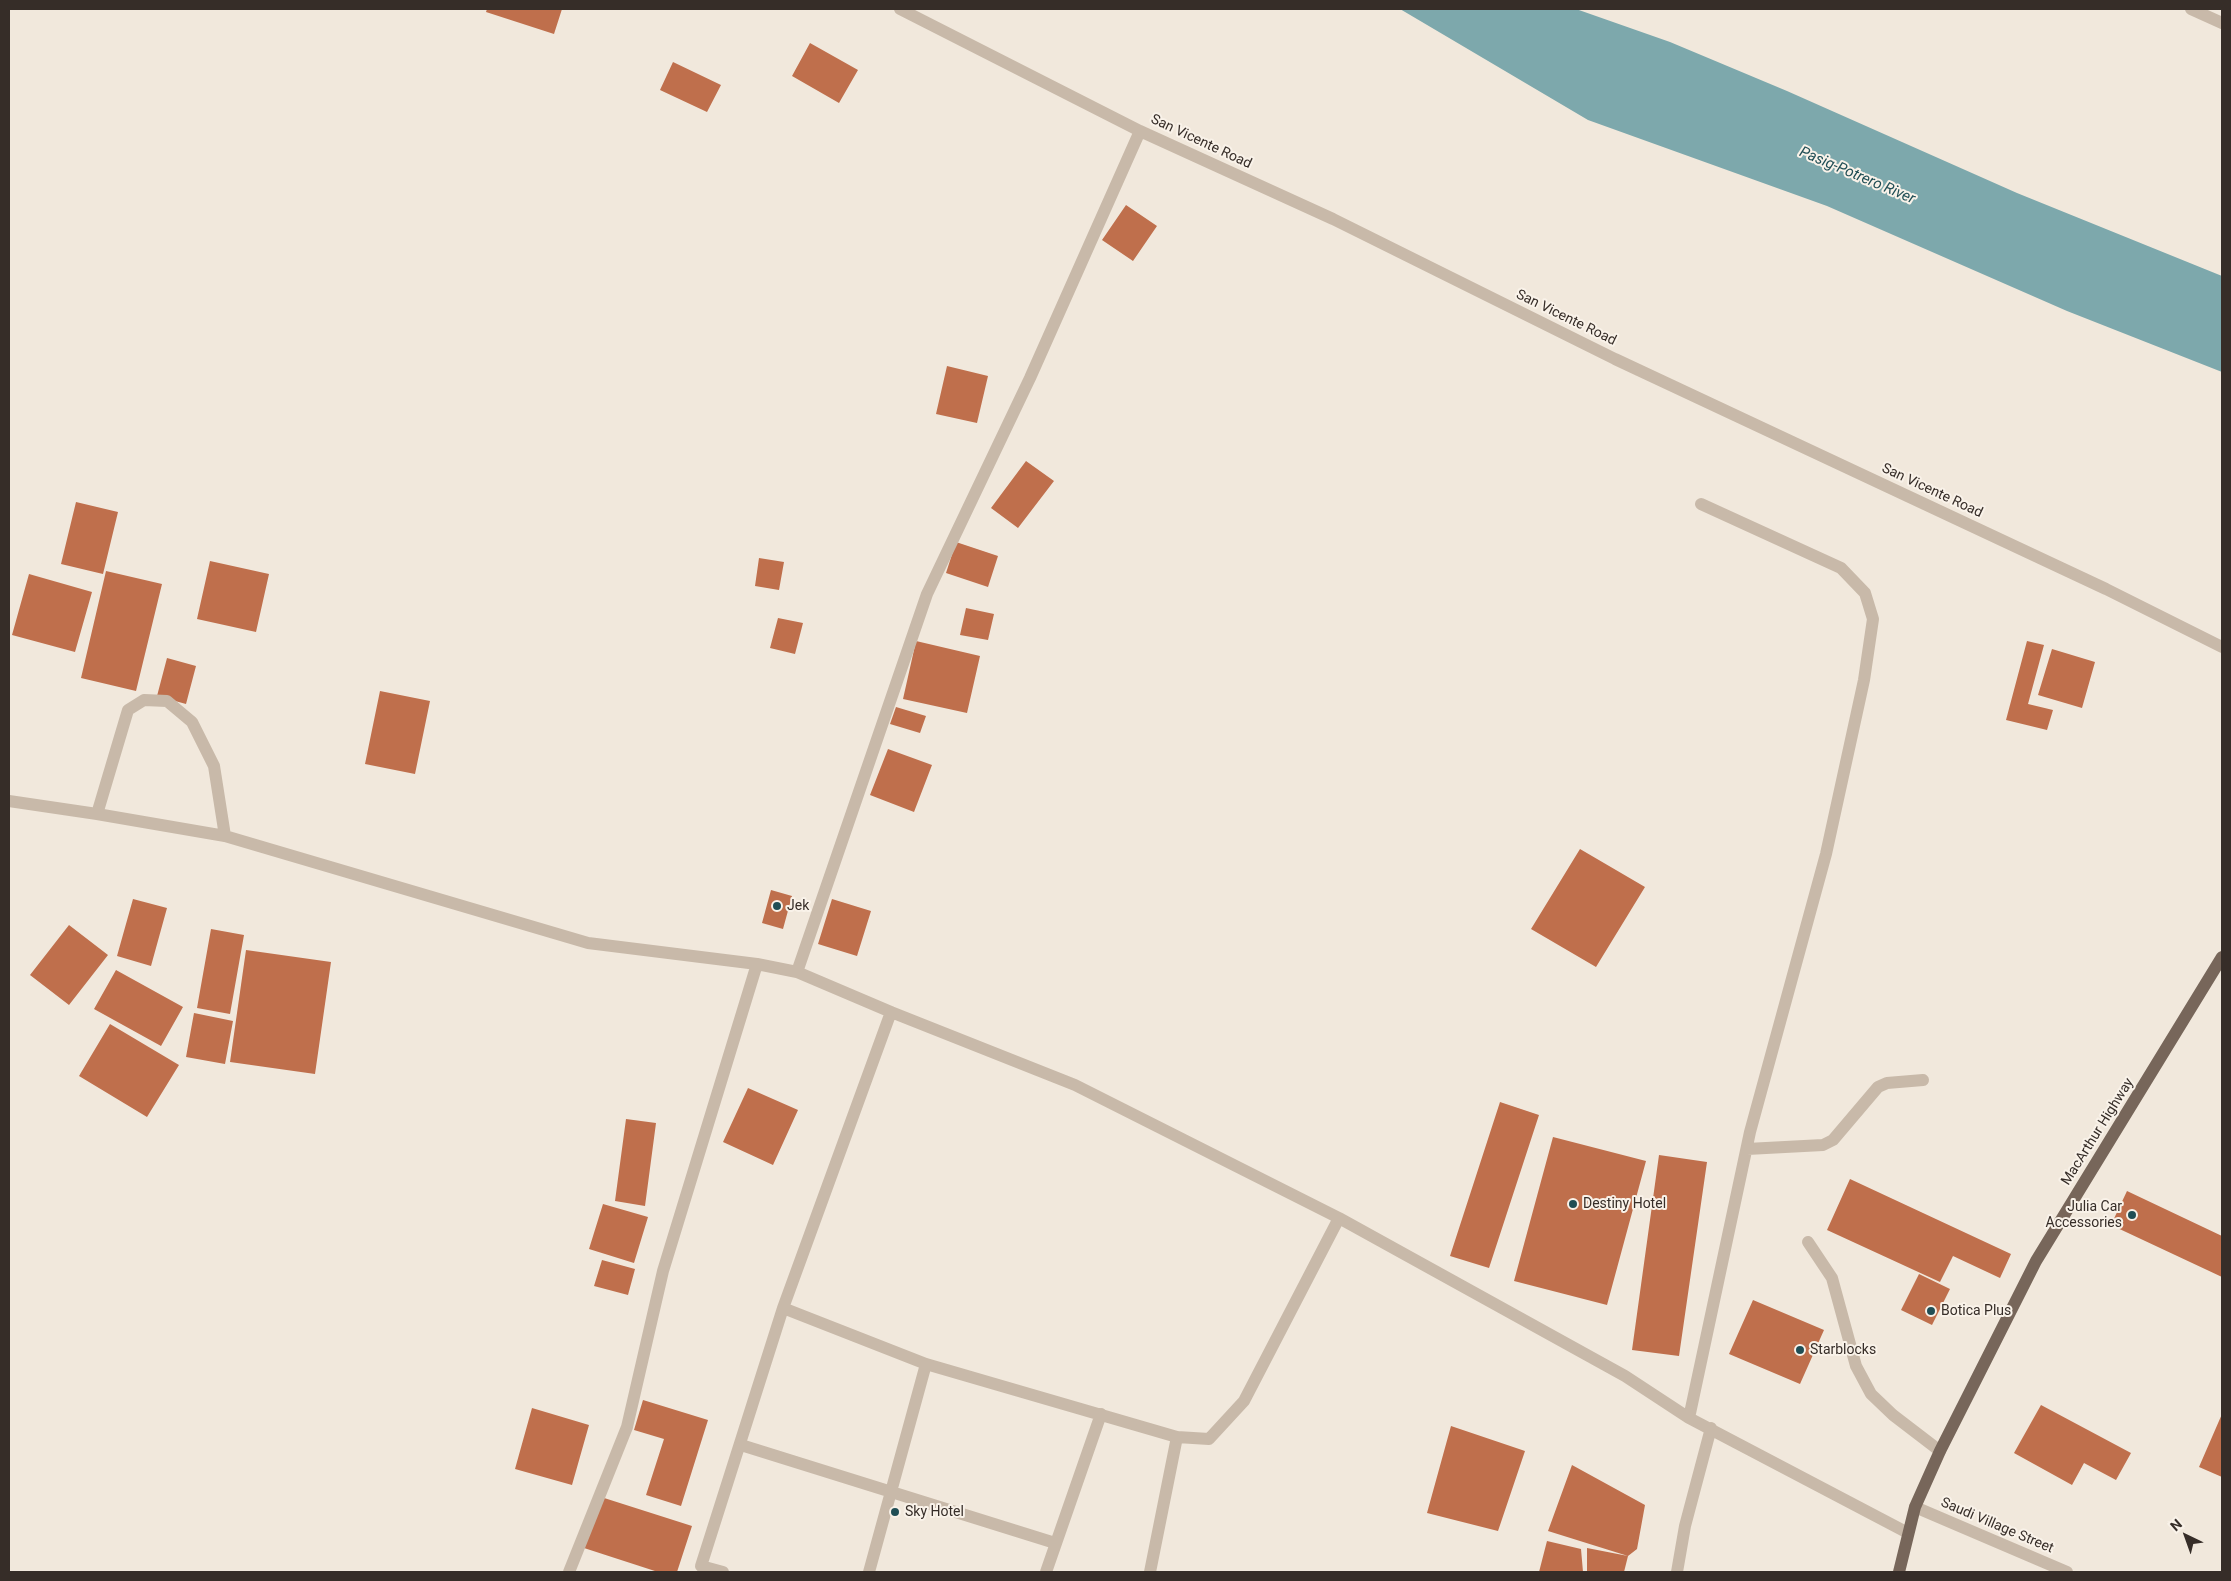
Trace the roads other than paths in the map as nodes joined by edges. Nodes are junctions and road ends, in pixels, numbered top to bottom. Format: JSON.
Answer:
{"nodes":[{"id":1,"x":900,"y":9,"type":"edge"},
{"id":2,"x":2191,"y":9,"type":"edge"},
{"id":3,"x":2222,"y":23,"type":"edge"},
{"id":4,"x":1140,"y":131,"type":"junction"},
{"id":5,"x":1701,"y":504,"type":"dead end"},
{"id":6,"x":2222,"y":647,"type":"edge"},
{"id":7,"x":9,"y":801,"type":"edge"},
{"id":8,"x":97,"y":814,"type":"junction"},
{"id":9,"x":225,"y":836,"type":"junction"},
{"id":10,"x":2222,"y":957,"type":"edge"},
{"id":11,"x":757,"y":964,"type":"junction"},
{"id":12,"x":797,"y":972,"type":"junction"},
{"id":13,"x":891,"y":1012,"type":"junction"},
{"id":14,"x":1923,"y":1080,"type":"dead end"},
{"id":15,"x":1746,"y":1149,"type":"junction"},
{"id":16,"x":1339,"y":1218,"type":"junction"},
{"id":17,"x":1808,"y":1242,"type":"dead end"},
{"id":18,"x":783,"y":1308,"type":"junction"},
{"id":19,"x":926,"y":1364,"type":"junction"},
{"id":20,"x":1101,"y":1414,"type":"junction"},
{"id":21,"x":1689,"y":1418,"type":"junction"},
{"id":22,"x":1711,"y":1428,"type":"junction"},
{"id":23,"x":1177,"y":1437,"type":"junction"},
{"id":24,"x":741,"y":1445,"type":"junction"},
{"id":25,"x":1940,"y":1451,"type":"junction"},
{"id":26,"x":890,"y":1492,"type":"junction"},
{"id":27,"x":1915,"y":1507,"type":"junction"},
{"id":28,"x":1908,"y":1532,"type":"junction"},
{"id":29,"x":1055,"y":1543,"type":"junction"},
{"id":30,"x":569,"y":1572,"type":"edge"},
{"id":31,"x":723,"y":1572,"type":"edge"},
{"id":32,"x":869,"y":1572,"type":"edge"},
{"id":33,"x":1046,"y":1572,"type":"edge"},
{"id":34,"x":1150,"y":1572,"type":"edge"},
{"id":35,"x":1677,"y":1572,"type":"edge"},
{"id":36,"x":1899,"y":1572,"type":"edge"},
{"id":37,"x":2067,"y":1572,"type":"edge"}],
"edges":[{"from":1,"to":4,"type":"street","name":"San Vicente Road"},
{"from":2,"to":3,"type":"street"},
{"from":4,"to":6,"type":"street","name":"San Vicente Road"},
{"from":4,"to":12,"type":"street"},
{"from":5,"to":15,"type":"street"},
{"from":7,"to":8,"type":"street"},
{"from":8,"to":9,"type":"street"},
{"from":8,"to":9,"type":"street"},
{"from":9,"to":11,"type":"street"},
{"from":10,"to":25,"type":"main road","name":"MacArthur Highway"},
{"from":11,"to":12,"type":"street"},
{"from":11,"to":30,"type":"street"},
{"from":12,"to":13,"type":"street"},
{"from":13,"to":16,"type":"street"},
{"from":13,"to":18,"type":"street"},
{"from":14,"to":15,"type":"street"},
{"from":15,"to":21,"type":"street"},
{"from":16,"to":21,"type":"street"},
{"from":16,"to":23,"type":"street"},
{"from":17,"to":25,"type":"street"},
{"from":18,"to":19,"type":"street"},
{"from":18,"to":24,"type":"street"},
{"from":19,"to":20,"type":"street"},
{"from":19,"to":26,"type":"street"},
{"from":20,"to":23,"type":"street"},
{"from":20,"to":29,"type":"street"},
{"from":21,"to":22,"type":"street"},
{"from":22,"to":28,"type":"street"},
{"from":22,"to":35,"type":"street"},
{"from":23,"to":34,"type":"street"},
{"from":24,"to":26,"type":"street"},
{"from":24,"to":31,"type":"street"},
{"from":25,"to":27,"type":"main road","name":"MacArthur Highway"},
{"from":26,"to":29,"type":"street"},
{"from":26,"to":32,"type":"street"},
{"from":27,"to":28,"type":"main road","name":"MacArthur Highway"},
{"from":27,"to":37,"type":"street","name":"Saudi Village Street"},
{"from":28,"to":36,"type":"main road","name":"MacArthur Highway"},
{"from":29,"to":33,"type":"street"}]}
